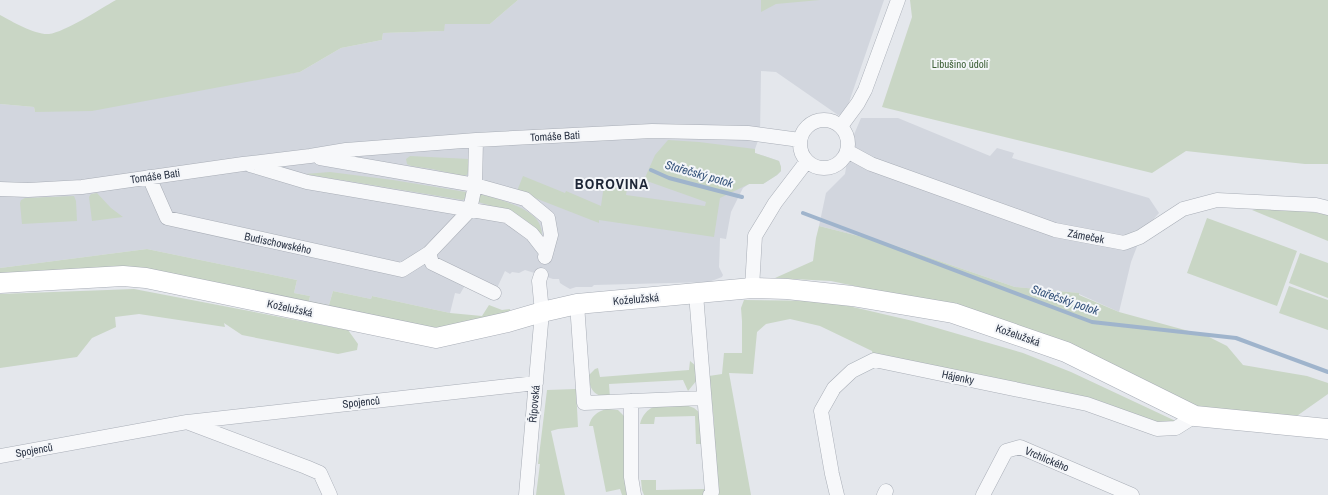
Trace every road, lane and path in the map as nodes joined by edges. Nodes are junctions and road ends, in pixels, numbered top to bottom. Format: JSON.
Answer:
{"nodes":[{"id":1,"x":898,"y":0,"type":"edge"},
{"id":2,"x":841,"y":126,"type":"junction"},
{"id":3,"x":476,"y":140,"type":"junction"},
{"id":4,"x":800,"y":140,"type":"junction"},
{"id":5,"x":847,"y":151,"type":"junction"},
{"id":6,"x":310,"y":156,"type":"junction"},
{"id":7,"x":807,"y":161,"type":"junction"},
{"id":8,"x":243,"y":164,"type":"junction"},
{"id":9,"x":150,"y":177,"type":"junction"},
{"id":10,"x":475,"y":185,"type":"junction"},
{"id":11,"x":0,"y":189,"type":"edge"},
{"id":12,"x":1328,"y":208,"type":"edge"},
{"id":13,"x":470,"y":210,"type":"junction"},
{"id":14,"x":429,"y":253,"type":"junction"},
{"id":15,"x":540,"y":275,"type":"dead end"},
{"id":16,"x":0,"y":283,"type":"edge"},
{"id":17,"x":752,"y":288,"type":"junction"},
{"id":18,"x":494,"y":293,"type":"dead end"},
{"id":19,"x":696,"y":294,"type":"junction"},
{"id":20,"x":577,"y":304,"type":"junction"},
{"id":21,"x":542,"y":312,"type":"junction"},
{"id":22,"x":536,"y":383,"type":"junction"},
{"id":23,"x":704,"y":398,"type":"junction"},
{"id":24,"x":631,"y":401,"type":"junction"},
{"id":25,"x":1195,"y":416,"type":"junction"},
{"id":26,"x":187,"y":422,"type":"junction"},
{"id":27,"x":1326,"y":425,"type":"edge"},
{"id":28,"x":0,"y":456,"type":"edge"},
{"id":29,"x":330,"y":495,"type":"edge"},
{"id":30,"x":526,"y":495,"type":"edge"},
{"id":31,"x":634,"y":495,"type":"edge"},
{"id":32,"x":710,"y":495,"type":"edge"},
{"id":33,"x":837,"y":495,"type":"edge"},
{"id":34,"x":983,"y":495,"type":"edge"},
{"id":35,"x":1132,"y":495,"type":"edge"}],
"edges":[{"from":1,"to":2,"type":"street"},
{"from":2,"to":4,"type":"street"},
{"from":2,"to":5,"type":"street"},
{"from":3,"to":4,"type":"street","name":"Tomáše Bati"},
{"from":3,"to":6,"type":"street","name":"Tomáše Bati"},
{"from":3,"to":10,"type":"street"},
{"from":4,"to":7,"type":"street"},
{"from":5,"to":7,"type":"street"},
{"from":5,"to":12,"type":"street","name":"Zámeček"},
{"from":6,"to":8,"type":"street","name":"Tomáše Bati"},
{"from":6,"to":10,"type":"street","name":"Tomáše Bati"},
{"from":7,"to":17,"type":"street"},
{"from":8,"to":9,"type":"street","name":"Tomáše Bati"},
{"from":8,"to":13,"type":"street"},
{"from":9,"to":11,"type":"street","name":"Tomáše Bati"},
{"from":9,"to":14,"type":"street","name":"Budischowského"},
{"from":10,"to":13,"type":"street"},
{"from":10,"to":13,"type":"street","name":"Tomáše Bati"},
{"from":13,"to":14,"type":"street"},
{"from":14,"to":18,"type":"street"},
{"from":15,"to":21,"type":"street"},
{"from":16,"to":21,"type":"main road","name":"Koželužská"},
{"from":17,"to":19,"type":"main road","name":"Koželužská"},
{"from":17,"to":25,"type":"main road","name":"Koželužská"},
{"from":19,"to":20,"type":"main road","name":"Koželužská"},
{"from":19,"to":23,"type":"street"},
{"from":20,"to":21,"type":"main road","name":"Koželužská"},
{"from":20,"to":24,"type":"street"},
{"from":21,"to":22,"type":"street","name":"Řípovská"},
{"from":22,"to":26,"type":"street","name":"Spojenců"},
{"from":22,"to":30,"type":"street","name":"Řípovská"},
{"from":23,"to":24,"type":"street"},
{"from":23,"to":32,"type":"street"},
{"from":24,"to":31,"type":"street"},
{"from":25,"to":27,"type":"main road","name":"Koželužská"},
{"from":25,"to":33,"type":"street","name":"Hájenky"},
{"from":26,"to":28,"type":"street","name":"Spojenců"},
{"from":26,"to":29,"type":"street"},
{"from":34,"to":35,"type":"street","name":"Vrchlického"}]}
